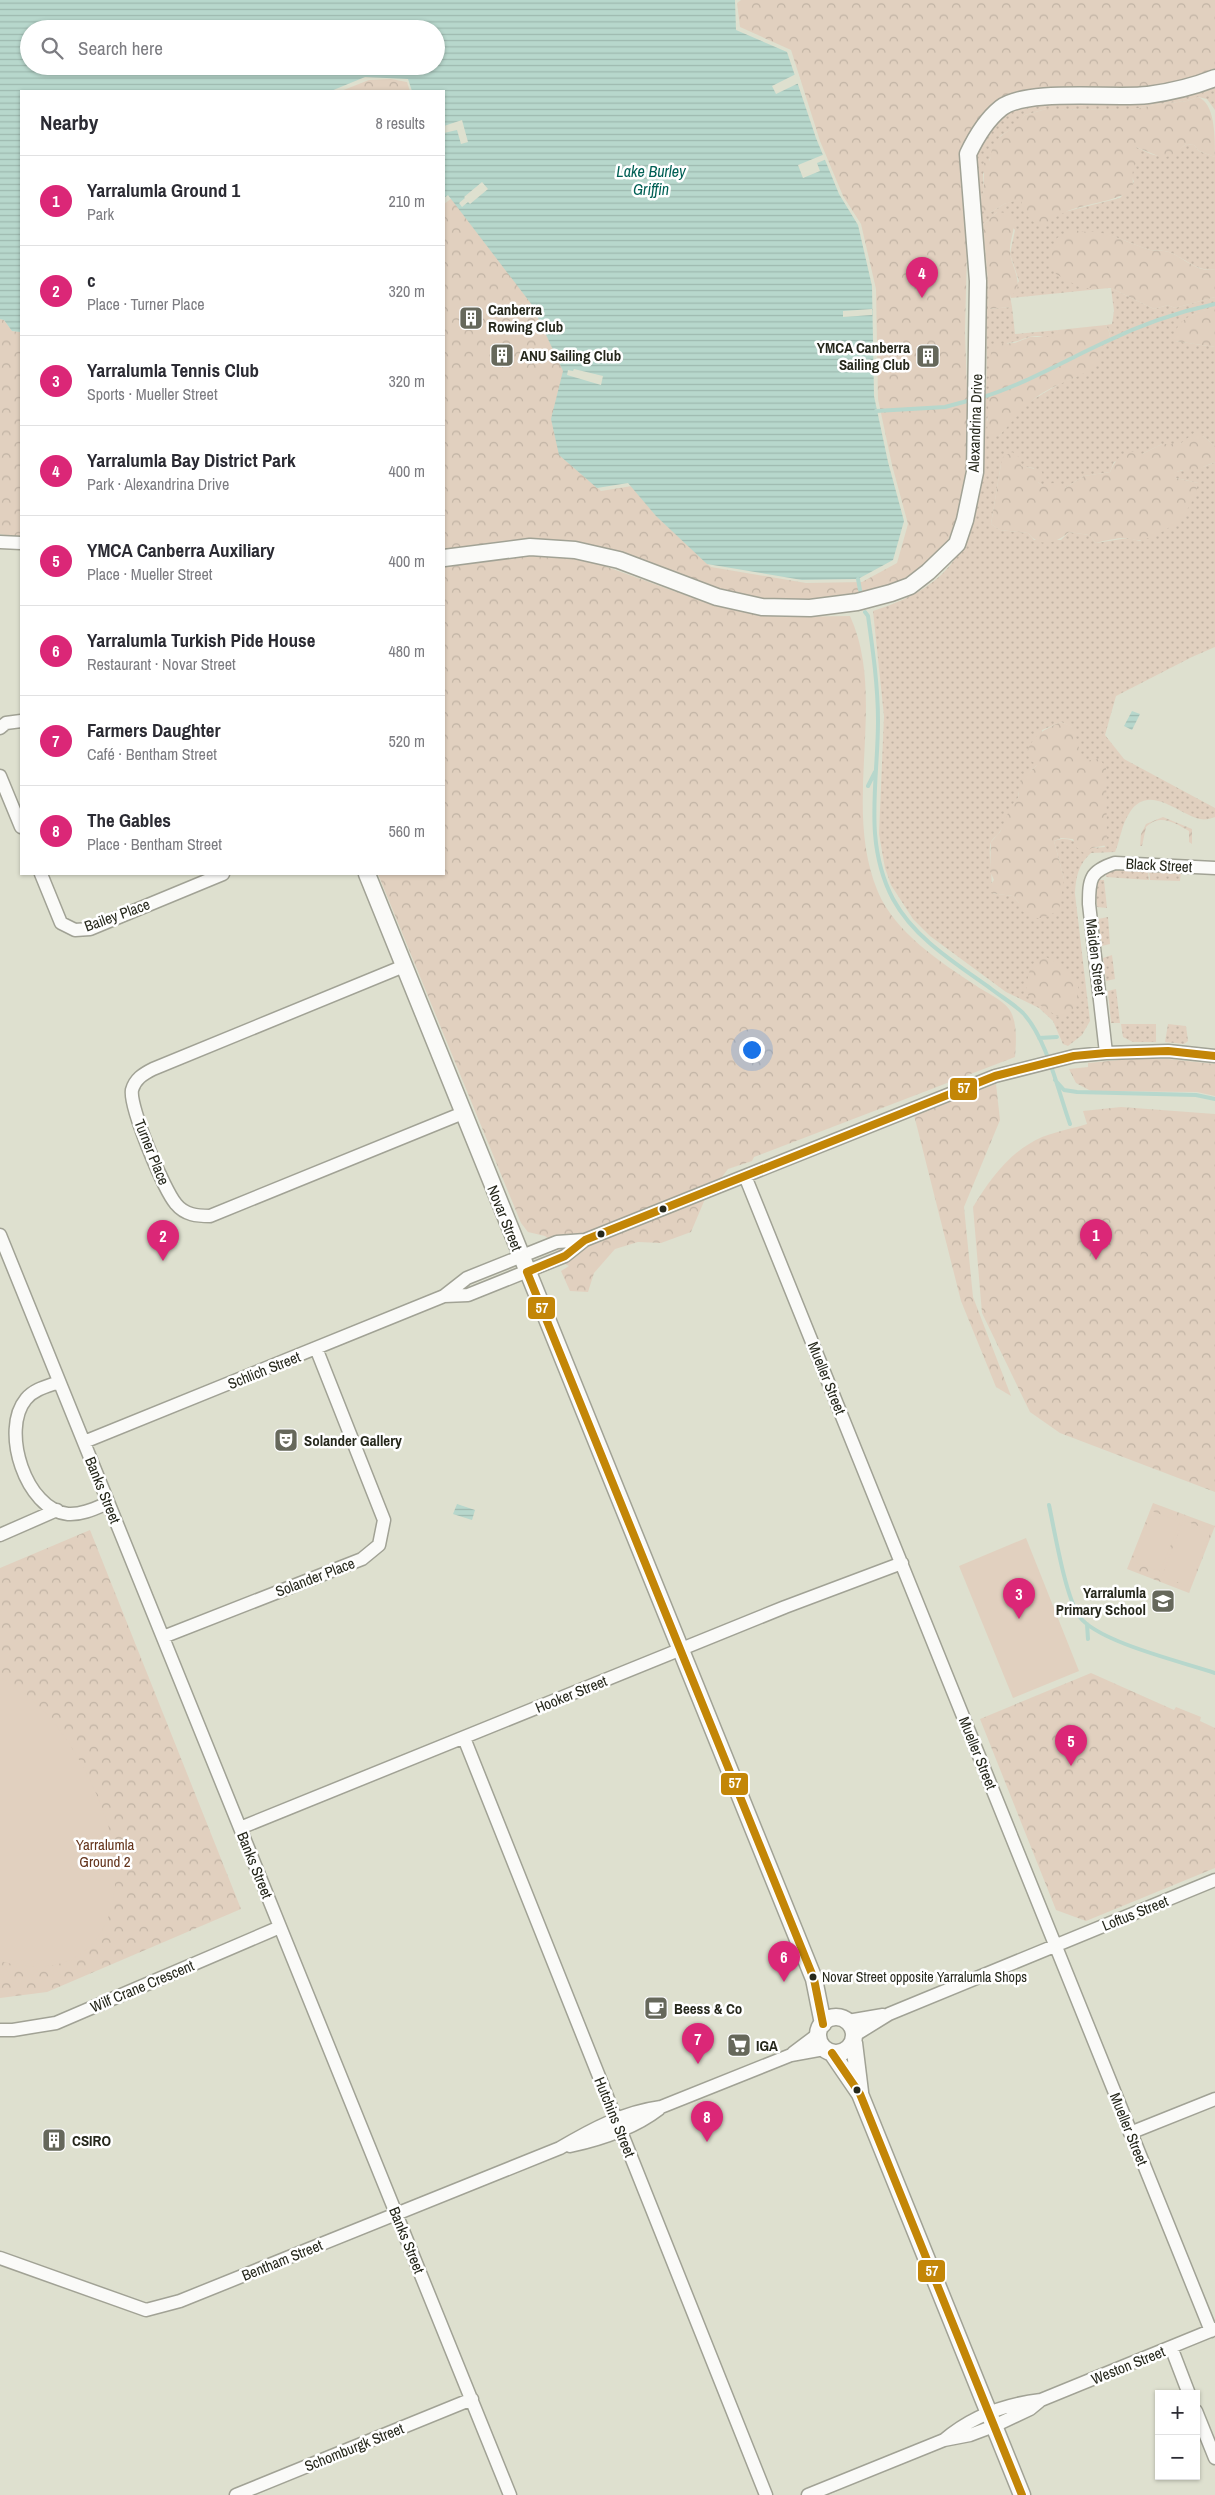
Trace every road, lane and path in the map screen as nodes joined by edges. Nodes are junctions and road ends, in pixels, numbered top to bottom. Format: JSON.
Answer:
{"nodes":[{"id":1,"x":1215,"y":78,"type":"edge"},
{"id":2,"x":0,"y":542,"type":"edge"},
{"id":3,"x":20,"y":543,"type":"edge"},
{"id":4,"x":445,"y":558,"type":"edge"},
{"id":5,"x":20,"y":721,"type":"edge"},
{"id":6,"x":0,"y":728,"type":"edge"},
{"id":7,"x":0,"y":776,"type":"edge"},
{"id":8,"x":20,"y":825,"type":"edge"},
{"id":9,"x":1104,"y":867,"type":"joint"},
{"id":10,"x":1215,"y":868,"type":"edge"},
{"id":11,"x":40,"y":875,"type":"edge"},
{"id":12,"x":221,"y":875,"type":"edge"},
{"id":13,"x":367,"y":875,"type":"edge"},
{"id":14,"x":404,"y":966,"type":"junction"},
{"id":15,"x":1106,"y":1053,"type":"junction"},
{"id":16,"x":1215,"y":1056,"type":"edge"},
{"id":17,"x":463,"y":1113,"type":"junction"},
{"id":18,"x":745,"y":1176,"type":"junction"},
{"id":19,"x":0,"y":1235,"type":"edge"},
{"id":20,"x":524,"y":1264,"type":"junction"},
{"id":21,"x":316,"y":1348,"type":"junction"},
{"id":22,"x":59,"y":1382,"type":"junction"},
{"id":23,"x":84,"y":1442,"type":"junction"},
{"id":24,"x":108,"y":1503,"type":"junction"},
{"id":25,"x":57,"y":1510,"type":"junction"},
{"id":26,"x":0,"y":1535,"type":"edge"},
{"id":27,"x":902,"y":1563,"type":"junction"},
{"id":28,"x":163,"y":1637,"type":"junction"},
{"id":29,"x":680,"y":1650,"type":"junction"},
{"id":30,"x":464,"y":1738,"type":"junction"},
{"id":31,"x":240,"y":1828,"type":"junction"},
{"id":32,"x":1215,"y":1880,"type":"edge"},
{"id":33,"x":280,"y":1927,"type":"junction"},
{"id":34,"x":1054,"y":1946,"type":"junction"},
{"id":35,"x":814,"y":1979,"type":"junction"},
{"id":36,"x":849,"y":2029,"type":"junction"},
{"id":37,"x":0,"y":2030,"type":"edge"},
{"id":38,"x":824,"y":2040,"type":"junction"},
{"id":39,"x":860,"y":2094,"type":"junction"},
{"id":40,"x":1215,"y":2099,"type":"edge"},
{"id":41,"x":661,"y":2107,"type":"junction"},
{"id":42,"x":616,"y":2118,"type":"junction"},
{"id":43,"x":621,"y":2131,"type":"junction"},
{"id":44,"x":1130,"y":2134,"type":"junction"},
{"id":45,"x":560,"y":2148,"type":"junction"},
{"id":46,"x":396,"y":2214,"type":"junction"},
{"id":47,"x":0,"y":2258,"type":"edge"},
{"id":48,"x":1213,"y":2330,"type":"edge"},
{"id":49,"x":1171,"y":2347,"type":"junction"},
{"id":50,"x":1188,"y":2390,"type":"edge"},
{"id":51,"x":472,"y":2400,"type":"junction"},
{"id":52,"x":991,"y":2420,"type":"junction"},
{"id":53,"x":1200,"y":2421,"type":"edge"},
{"id":54,"x":1215,"y":2458,"type":"edge"},
{"id":55,"x":236,"y":2495,"type":"edge"},
{"id":56,"x":510,"y":2495,"type":"edge"},
{"id":57,"x":766,"y":2495,"type":"edge"},
{"id":58,"x":808,"y":2495,"type":"edge"},
{"id":59,"x":1022,"y":2495,"type":"edge"}],
"edges":[{"from":1,"to":4,"type":"main road","name":"Alexandrina Drive"},
{"from":2,"to":3,"type":"street"},
{"from":5,"to":6,"type":"street"},
{"from":7,"to":8,"type":"street"},
{"from":9,"to":10,"type":"street","name":"Black Street"},
{"from":9,"to":15,"type":"street","name":"Maiden Street"},
{"from":11,"to":12,"type":"street","name":"Bailey Place"},
{"from":13,"to":14,"type":"main road","name":"Novar Street"},
{"from":14,"to":17,"type":"main road","name":"Novar Street"},
{"from":14,"to":17,"type":"street","name":"Turner Place"},
{"from":15,"to":16,"type":"street","name":"Schlich Street"},
{"from":15,"to":18,"type":"street","name":"Schlich Street"},
{"from":17,"to":20,"type":"main road","name":"Novar Street"},
{"from":18,"to":20,"type":"street","name":"Schlich Street"},
{"from":18,"to":27,"type":"street","name":"Mueller Street"},
{"from":19,"to":22,"type":"street","name":"Banks Street"},
{"from":20,"to":21,"type":"street","name":"Schlich Street"},
{"from":20,"to":29,"type":"main road","name":"Novar Street"},
{"from":21,"to":23,"type":"street","name":"Schlich Street"},
{"from":21,"to":28,"type":"street","name":"Solander Place"},
{"from":22,"to":23,"type":"street","name":"Banks Street"},
{"from":22,"to":25,"type":"street"},
{"from":23,"to":24,"type":"street","name":"Banks Street"},
{"from":24,"to":25,"type":"street"},
{"from":24,"to":28,"type":"street","name":"Banks Street"},
{"from":25,"to":26,"type":"street"},
{"from":27,"to":29,"type":"street","name":"Hooker Street"},
{"from":27,"to":34,"type":"street","name":"Mueller Street"},
{"from":28,"to":31,"type":"street","name":"Banks Street"},
{"from":29,"to":30,"type":"street","name":"Hooker Street"},
{"from":29,"to":35,"type":"main road","name":"Novar Street"},
{"from":30,"to":31,"type":"street","name":"Hooker Street"},
{"from":30,"to":42,"type":"street","name":"Hutchins Street"},
{"from":31,"to":33,"type":"street","name":"Banks Street"},
{"from":32,"to":34,"type":"street","name":"Loftus Street"},
{"from":33,"to":37,"type":"street","name":"Wilf Crane Crescent"},
{"from":33,"to":46,"type":"street","name":"Banks Street"},
{"from":34,"to":36,"type":"street"},
{"from":34,"to":44,"type":"street","name":"Mueller Street"},
{"from":35,"to":36,"type":"main road","name":"Novar Street"},
{"from":35,"to":38,"type":"main road","name":"Novar Street"},
{"from":36,"to":38,"type":"main road"},
{"from":36,"to":38,"type":"main road"},
{"from":36,"to":39,"type":"main road","name":"Novar Street"},
{"from":38,"to":39,"type":"main road","name":"Novar Street"},
{"from":38,"to":41,"type":"street","name":"Bentham Street"},
{"from":39,"to":52,"type":"main road","name":"Novar Street"},
{"from":40,"to":44,"type":"street"},
{"from":41,"to":42,"type":"street","name":"Bentham Street"},
{"from":41,"to":43,"type":"street","name":"Bentham Street"},
{"from":42,"to":43,"type":"street","name":"Hutchins Street"},
{"from":42,"to":45,"type":"street","name":"Bentham Street"},
{"from":43,"to":45,"type":"street","name":"Bentham Street"},
{"from":43,"to":57,"type":"street","name":"Hutchins Street"},
{"from":44,"to":48,"type":"street","name":"Mueller Street"},
{"from":45,"to":46,"type":"street","name":"Bentham Street"},
{"from":46,"to":47,"type":"street","name":"Bentham Street"},
{"from":46,"to":51,"type":"street","name":"Banks Street"},
{"from":48,"to":49,"type":"street","name":"Weston Street"},
{"from":49,"to":50,"type":"street"},
{"from":49,"to":52,"type":"street","name":"Weston Street"},
{"from":51,"to":55,"type":"street","name":"Schomburgk Street"},
{"from":51,"to":56,"type":"street","name":"Banks Street"},
{"from":52,"to":58,"type":"street","name":"Weston Street"},
{"from":52,"to":59,"type":"main road","name":"Novar Street"},
{"from":53,"to":54,"type":"street"}]}
